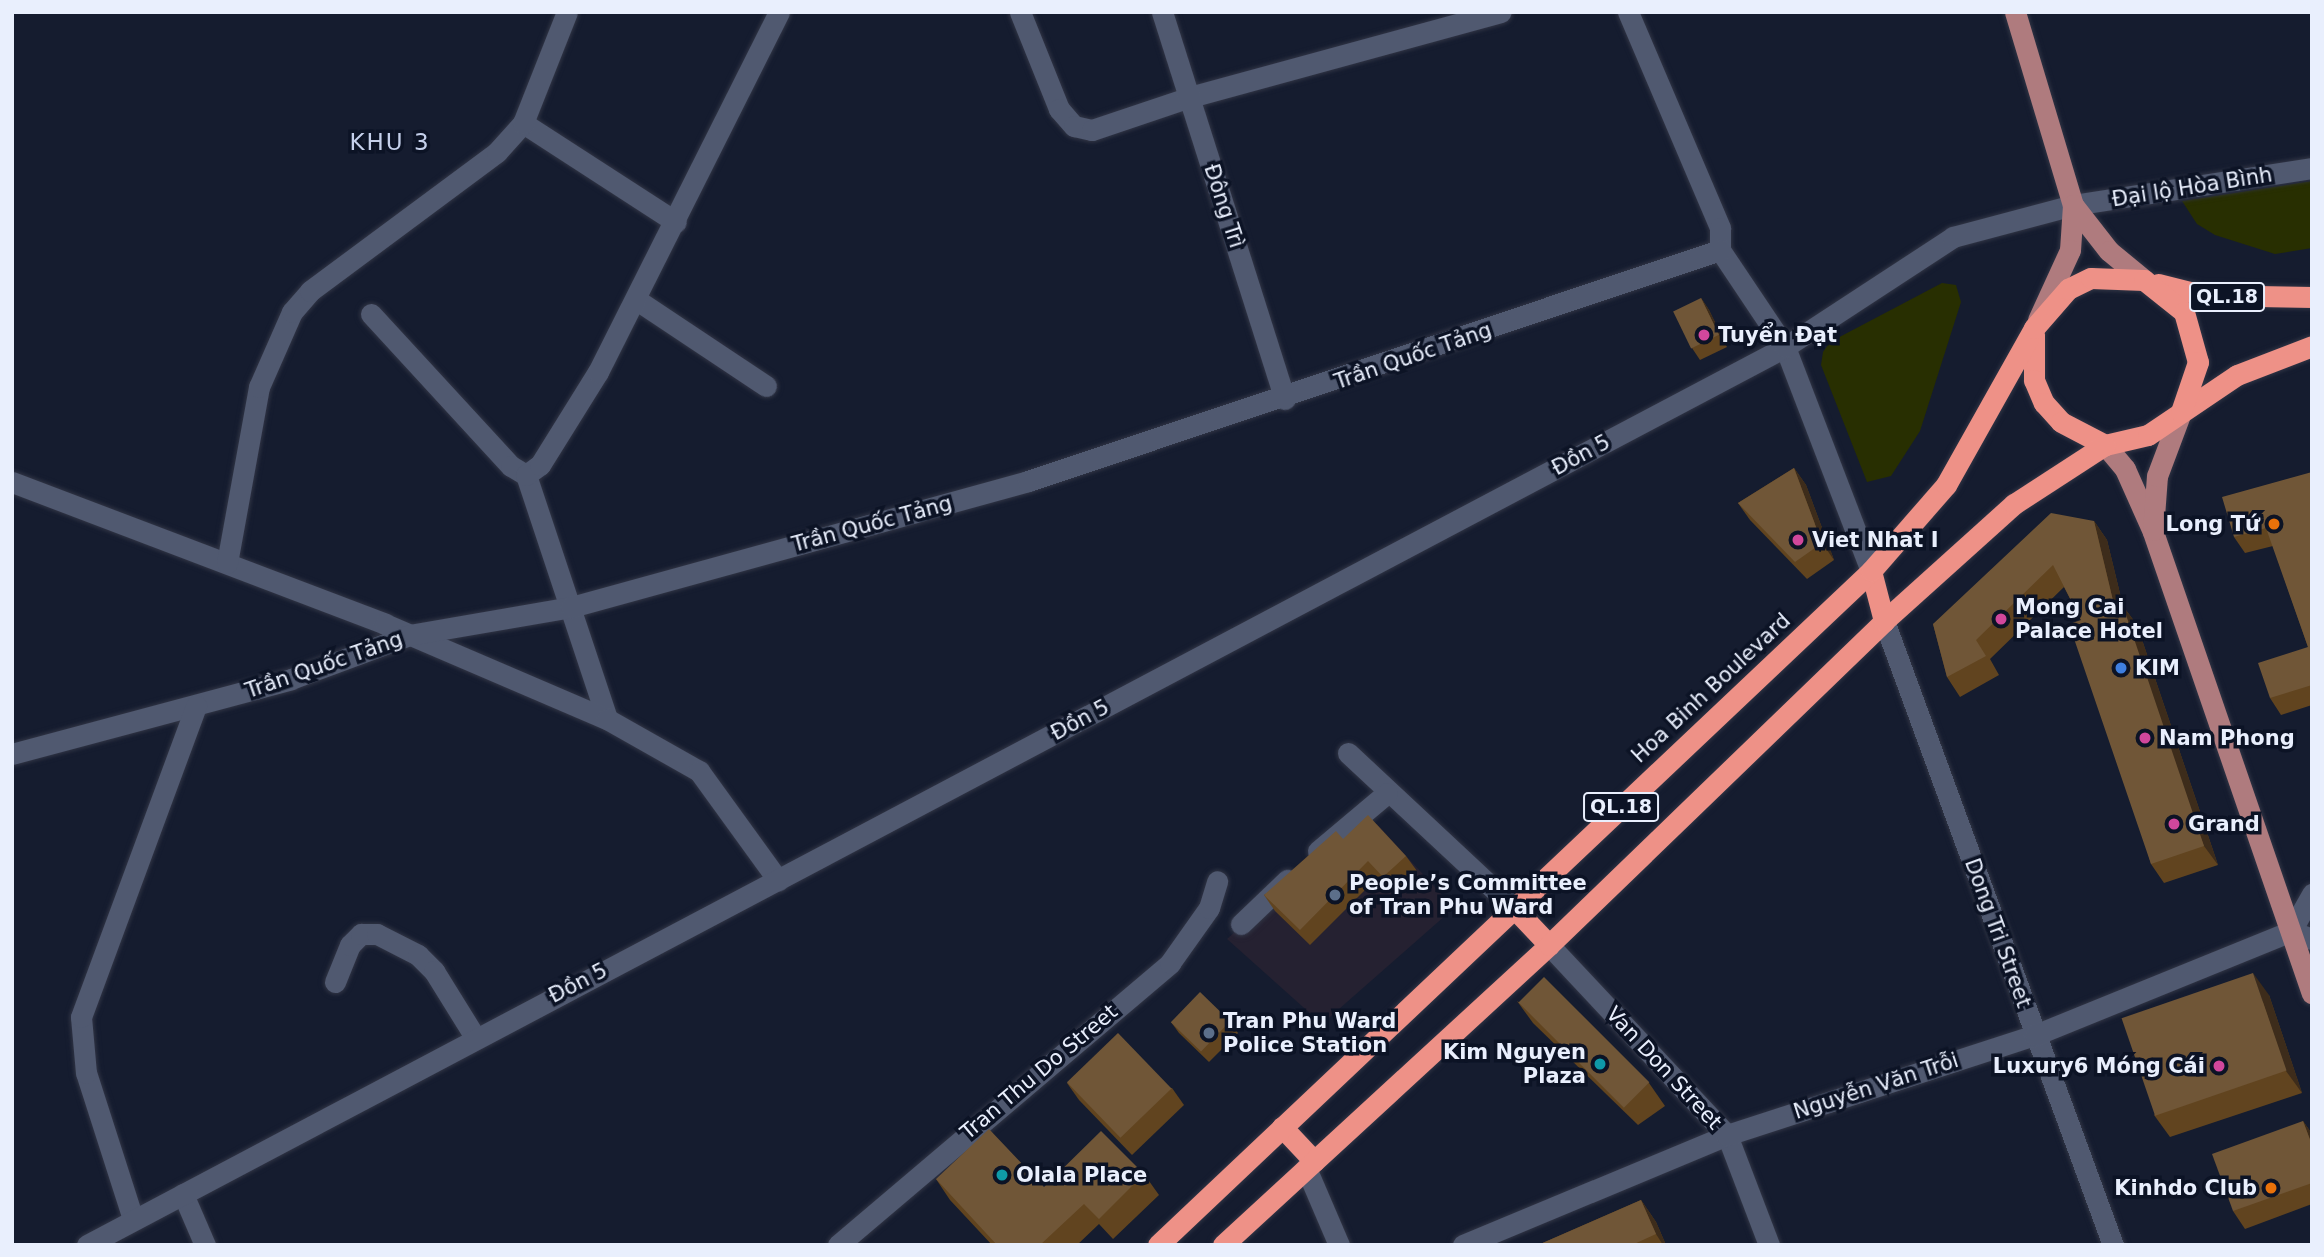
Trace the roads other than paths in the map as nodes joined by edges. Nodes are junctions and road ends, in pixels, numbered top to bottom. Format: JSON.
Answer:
{"nodes":[{"id":1,"x":567,"y":12,"type":"edge"},
{"id":2,"x":779,"y":12,"type":"edge"},
{"id":3,"x":1020,"y":12,"type":"edge"},
{"id":4,"x":1162,"y":12,"type":"edge"},
{"id":5,"x":1501,"y":12,"type":"edge"},
{"id":6,"x":1628,"y":12,"type":"edge"},
{"id":7,"x":2015,"y":12,"type":"edge"},
{"id":8,"x":1190,"y":97,"type":"junction"},
{"id":9,"x":523,"y":123,"type":"junction"},
{"id":10,"x":2312,"y":168,"type":"edge"},
{"id":11,"x":2073,"y":205,"type":"junction"},
{"id":12,"x":676,"y":222,"type":"junction"},
{"id":13,"x":1720,"y":250,"type":"junction"},
{"id":14,"x":2144,"y":280,"type":"junction"},
{"id":15,"x":2312,"y":297,"type":"edge"},
{"id":16,"x":637,"y":300,"type":"junction"},
{"id":17,"x":371,"y":314,"type":"dead end"},
{"id":18,"x":2034,"y":328,"type":"junction"},
{"id":19,"x":2312,"y":346,"type":"edge"},
{"id":20,"x":1784,"y":347,"type":"junction"},
{"id":21,"x":766,"y":386,"type":"dead end"},
{"id":22,"x":1286,"y":399,"type":"junction"},
{"id":23,"x":2181,"y":412,"type":"junction"},
{"id":24,"x":2105,"y":445,"type":"junction"},
{"id":25,"x":526,"y":475,"type":"junction"},
{"id":26,"x":12,"y":482,"type":"edge"},
{"id":27,"x":2153,"y":532,"type":"junction"},
{"id":28,"x":227,"y":563,"type":"junction"},
{"id":29,"x":1871,"y":571,"type":"junction"},
{"id":30,"x":571,"y":607,"type":"junction"},
{"id":31,"x":1884,"y":621,"type":"junction"},
{"id":32,"x":409,"y":635,"type":"junction"},
{"id":33,"x":196,"y":706,"type":"junction"},
{"id":34,"x":607,"y":719,"type":"junction"},
{"id":35,"x":1348,"y":753,"type":"dead end"},
{"id":36,"x":12,"y":754,"type":"edge"},
{"id":37,"x":1387,"y":793,"type":"junction"},
{"id":38,"x":778,"y":880,"type":"junction"},
{"id":39,"x":1217,"y":881,"type":"dead end"},
{"id":40,"x":2312,"y":894,"type":"edge"},
{"id":41,"x":1514,"y":908,"type":"junction"},
{"id":42,"x":1241,"y":924,"type":"dead end"},
{"id":43,"x":2291,"y":930,"type":"junction"},
{"id":44,"x":2312,"y":939,"type":"edge"},
{"id":45,"x":1549,"y":945,"type":"junction"},
{"id":46,"x":335,"y":982,"type":"dead end"},
{"id":47,"x":2312,"y":993,"type":"edge"},
{"id":48,"x":2035,"y":1035,"type":"junction"},
{"id":49,"x":475,"y":1037,"type":"junction"},
{"id":50,"x":1282,"y":1127,"type":"junction"},
{"id":51,"x":1727,"y":1135,"type":"junction"},
{"id":52,"x":1310,"y":1165,"type":"junction"},
{"id":53,"x":183,"y":1194,"type":"junction"},
{"id":54,"x":133,"y":1219,"type":"junction"},
{"id":55,"x":88,"y":1245,"type":"edge"},
{"id":56,"x":205,"y":1245,"type":"edge"},
{"id":57,"x":838,"y":1245,"type":"edge"},
{"id":58,"x":1158,"y":1245,"type":"edge"},
{"id":59,"x":1223,"y":1245,"type":"edge"},
{"id":60,"x":1339,"y":1245,"type":"edge"},
{"id":61,"x":1463,"y":1245,"type":"edge"},
{"id":62,"x":1769,"y":1245,"type":"edge"},
{"id":63,"x":2113,"y":1245,"type":"edge"}],
"edges":[{"from":1,"to":9,"type":"street"},
{"from":2,"to":12,"type":"street"},
{"from":3,"to":8,"type":"street"},
{"from":4,"to":8,"type":"street","name":"Đông Trì"},
{"from":5,"to":8,"type":"street"},
{"from":6,"to":13,"type":"street"},
{"from":7,"to":11,"type":"main road"},
{"from":8,"to":22,"type":"street","name":"Đông Trì"},
{"from":9,"to":12,"type":"street"},
{"from":9,"to":28,"type":"street"},
{"from":10,"to":11,"type":"street","name":"Đại lộ Hòa Bình"},
{"from":11,"to":14,"type":"main road"},
{"from":11,"to":18,"type":"main road"},
{"from":11,"to":20,"type":"street","name":"Đồn 5"},
{"from":12,"to":16,"type":"street"},
{"from":13,"to":20,"type":"street"},
{"from":13,"to":22,"type":"street","name":"Trần Quốc Tảng"},
{"from":14,"to":15,"type":"highway","number":"QL.18"},
{"from":14,"to":18,"type":"highway"},
{"from":14,"to":23,"type":"highway"},
{"from":16,"to":21,"type":"street"},
{"from":16,"to":25,"type":"street"},
{"from":17,"to":25,"type":"street"},
{"from":18,"to":24,"type":"highway"},
{"from":18,"to":29,"type":"highway","name":"Hoa Binh Boulevard","number":"QL.18"},
{"from":19,"to":23,"type":"highway"},
{"from":20,"to":29,"type":"street"},
{"from":20,"to":38,"type":"street","name":"Đồn 5"},
{"from":22,"to":30,"type":"street","name":"Trần Quốc Tảng"},
{"from":23,"to":24,"type":"highway"},
{"from":23,"to":27,"type":"main road"},
{"from":24,"to":27,"type":"main road"},
{"from":24,"to":31,"type":"highway","number":"QL.18"},
{"from":25,"to":30,"type":"street"},
{"from":26,"to":28,"type":"street"},
{"from":27,"to":43,"type":"main road"},
{"from":28,"to":32,"type":"street"},
{"from":29,"to":31,"type":"highway"},
{"from":29,"to":41,"type":"highway","name":"Hoa Binh Boulevard","number":"QL.18"},
{"from":30,"to":32,"type":"street","name":"Trần Quốc Tảng"},
{"from":30,"to":34,"type":"street"},
{"from":31,"to":45,"type":"highway","number":"QL.18"},
{"from":31,"to":48,"type":"street","name":"Dong Tri Street"},
{"from":32,"to":33,"type":"street","name":"Trần Quốc Tảng"},
{"from":32,"to":34,"type":"street"},
{"from":33,"to":36,"type":"street","name":"Trần Quốc Tảng"},
{"from":33,"to":54,"type":"street"},
{"from":34,"to":38,"type":"street"},
{"from":35,"to":37,"type":"street"},
{"from":37,"to":41,"type":"street"},
{"from":37,"to":42,"type":"street"},
{"from":38,"to":49,"type":"street","name":"Đồn 5"},
{"from":39,"to":57,"type":"street","name":"Tran Thu Do Street"},
{"from":40,"to":43,"type":"street"},
{"from":41,"to":45,"type":"highway"},
{"from":41,"to":50,"type":"highway","name":"Hoa Binh Boulevard","number":"QL.18"},
{"from":43,"to":44,"type":"street"},
{"from":43,"to":47,"type":"main road"},
{"from":43,"to":48,"type":"street","name":"Nguyễn Văn Trỗi"},
{"from":45,"to":51,"type":"street","name":"Van Don Street"},
{"from":45,"to":52,"type":"highway","number":"QL.18"},
{"from":46,"to":49,"type":"street"},
{"from":48,"to":51,"type":"street","name":"Nguyễn Văn Trỗi"},
{"from":48,"to":63,"type":"street","name":"Dong Tri Street"},
{"from":49,"to":53,"type":"street","name":"Đồn 5"},
{"from":50,"to":52,"type":"highway"},
{"from":50,"to":58,"type":"highway","name":"Hoa Binh Boulevard","number":"QL.18"},
{"from":51,"to":61,"type":"street","name":"Nguyễn Văn Trỗi"},
{"from":51,"to":62,"type":"street","name":"Van Don Street"},
{"from":52,"to":59,"type":"highway","number":"QL.18"},
{"from":52,"to":60,"type":"street"},
{"from":53,"to":54,"type":"street","name":"Đồn 5"},
{"from":53,"to":56,"type":"street"},
{"from":54,"to":55,"type":"street","name":"Đồn 5"}]}
